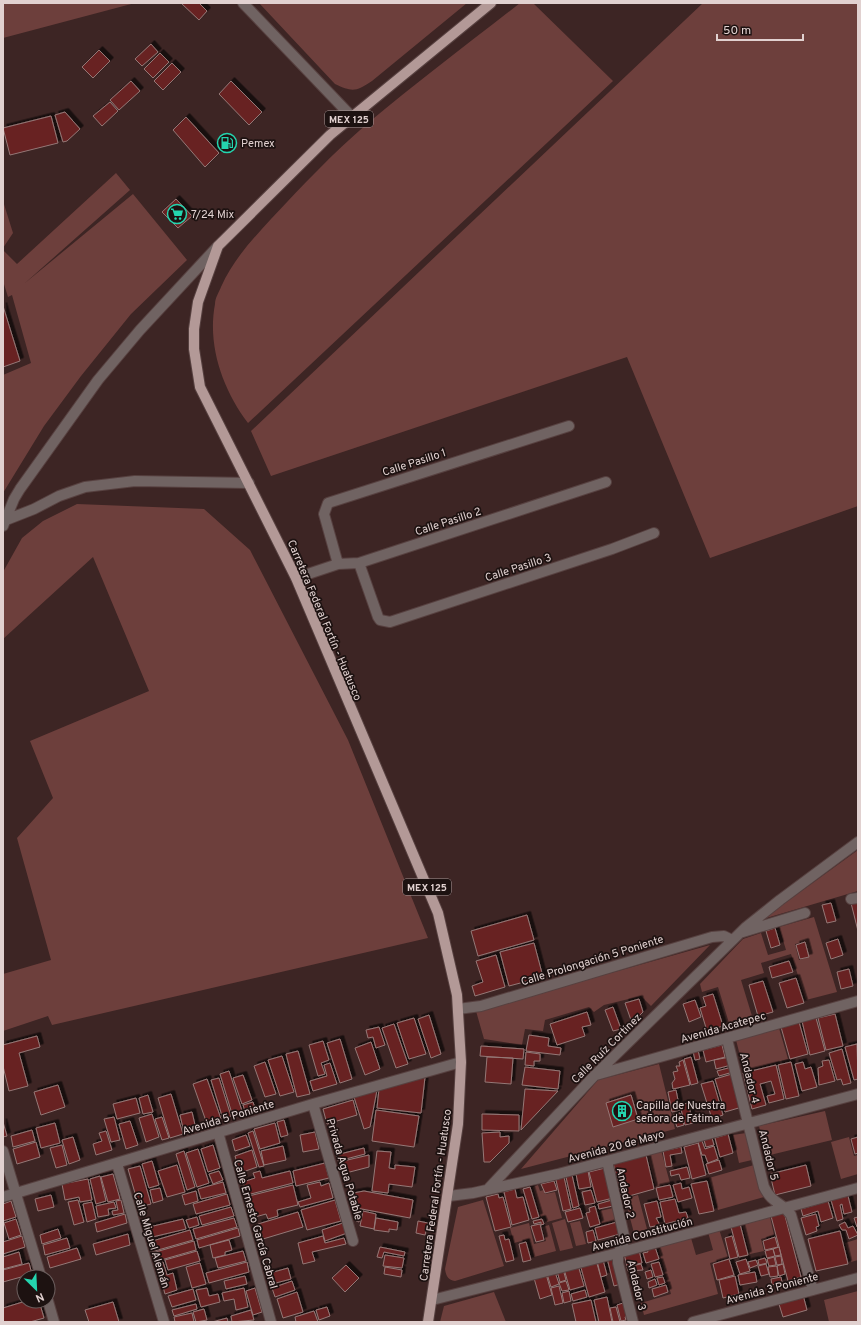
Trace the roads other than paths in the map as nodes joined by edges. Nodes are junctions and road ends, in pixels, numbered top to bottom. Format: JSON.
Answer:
{"nodes":[{"id":1,"x":244,"y":3,"type":"edge"},
{"id":2,"x":490,"y":3,"type":"edge"},
{"id":3,"x":352,"y":117,"type":"junction"},
{"id":4,"x":218,"y":246,"type":"junction"},
{"id":5,"x":569,"y":426,"type":"dead end"},
{"id":6,"x":606,"y":482,"type":"dead end"},
{"id":7,"x":249,"y":483,"type":"junction"},
{"id":8,"x":5,"y":523,"type":"edge"},
{"id":9,"x":654,"y":533,"type":"dead end"},
{"id":10,"x":359,"y":563,"type":"junction"},
{"id":11,"x":338,"y":564,"type":"junction"},
{"id":12,"x":296,"y":578,"type":"junction"},
{"id":13,"x":858,"y":842,"type":"edge"},
{"id":14,"x":805,"y":913,"type":"dead end"},
{"id":15,"x":739,"y":934,"type":"junction"},
{"id":16,"x":858,"y":1001,"type":"edge"},
{"id":17,"x":458,"y":1009,"type":"junction"},
{"id":18,"x":727,"y":1039,"type":"junction"},
{"id":19,"x":460,"y":1062,"type":"junction"},
{"id":20,"x":595,"y":1075,"type":"junction"},
{"id":21,"x":858,"y":1094,"type":"edge"},
{"id":22,"x":314,"y":1104,"type":"junction"},
{"id":23,"x":749,"y":1124,"type":"junction"},
{"id":24,"x":218,"y":1132,"type":"junction"},
{"id":25,"x":3,"y":1151,"type":"edge"},
{"id":26,"x":607,"y":1161,"type":"junction"},
{"id":27,"x":117,"y":1164,"type":"junction"},
{"id":28,"x":489,"y":1188,"type":"junction"},
{"id":29,"x":858,"y":1188,"type":"edge"},
{"id":30,"x":15,"y":1193,"type":"junction"},
{"id":31,"x":449,"y":1196,"type":"junction"},
{"id":32,"x":3,"y":1197,"type":"edge"},
{"id":33,"x":785,"y":1208,"type":"junction"},
{"id":34,"x":354,"y":1241,"type":"dead end"},
{"id":35,"x":618,"y":1253,"type":"junction"},
{"id":36,"x":39,"y":1269,"type":"edge"},
{"id":37,"x":858,"y":1278,"type":"edge"},
{"id":38,"x":813,"y":1290,"type":"junction"},
{"id":39,"x":432,"y":1300,"type":"junction"},
{"id":40,"x":50,"y":1309,"type":"edge"},
{"id":41,"x":54,"y":1322,"type":"edge"},
{"id":42,"x":164,"y":1322,"type":"edge"},
{"id":43,"x":271,"y":1322,"type":"edge"},
{"id":44,"x":428,"y":1322,"type":"edge"},
{"id":45,"x":633,"y":1322,"type":"edge"},
{"id":46,"x":693,"y":1322,"type":"edge"}],
"edges":[{"from":1,"to":3,"type":"street"},
{"from":2,"to":3,"type":"main road","name":"Carretera Federal Fortín - Huatusco","number":"MEX 125"},
{"from":3,"to":4,"type":"main road","name":"Carretera Federal Fortín - Huatusco","number":"MEX 125"},
{"from":4,"to":7,"type":"main road","name":"Carretera Federal Fortín - Huatusco","number":"MEX 125"},
{"from":4,"to":8,"type":"street"},
{"from":5,"to":11,"type":"street","name":"Calle Pasillo 1"},
{"from":6,"to":10,"type":"street","name":"Calle Pasillo 2"},
{"from":7,"to":8,"type":"street"},
{"from":7,"to":12,"type":"main road","name":"Carretera Federal Fortín - Huatusco","number":"MEX 125"},
{"from":9,"to":10,"type":"street","name":"Calle Pasillo 3"},
{"from":10,"to":11,"type":"street","name":"Calle Pasillo 2"},
{"from":11,"to":12,"type":"street","name":"Calle Pasillo 2"},
{"from":12,"to":17,"type":"main road","name":"Carretera Federal Fortín - Huatusco","number":"MEX 125"},
{"from":13,"to":15,"type":"street","name":"Calle Ruíz Cortinez"},
{"from":14,"to":15,"type":"street","name":"Calle Prolongación 5 Poniente"},
{"from":15,"to":17,"type":"street","name":"Calle Prolongación 5 Poniente"},
{"from":15,"to":20,"type":"street","name":"Calle Ruíz Cortinez"},
{"from":16,"to":18,"type":"street","name":"Avenida Acatepec"},
{"from":17,"to":19,"type":"main road","name":"Carretera Federal Fortín - Huatusco","number":"MEX 125"},
{"from":18,"to":20,"type":"street","name":"Avenida Acatepec"},
{"from":18,"to":23,"type":"street","name":"Andador 4"},
{"from":19,"to":22,"type":"street","name":"Avenida 5 Poniente"},
{"from":19,"to":31,"type":"main road","name":"Carretera Federal Fortín - Huatusco","number":"MEX 125"},
{"from":20,"to":28,"type":"street","name":"Calle Ruíz Cortinez"},
{"from":21,"to":23,"type":"street","name":"Avenida 20 de Mayo"},
{"from":22,"to":24,"type":"street","name":"Avenida 5 Poniente"},
{"from":22,"to":34,"type":"street","name":"Privada Agua Potable"},
{"from":23,"to":26,"type":"street","name":"Avenida 20 de Mayo"},
{"from":23,"to":33,"type":"street","name":"Andador 5"},
{"from":24,"to":27,"type":"street","name":"Avenida 5 Poniente"},
{"from":24,"to":43,"type":"street","name":"Calle Ernesto García Cabral"},
{"from":25,"to":30,"type":"street"},
{"from":26,"to":28,"type":"street","name":"Avenida 20 de Mayo"},
{"from":26,"to":35,"type":"street","name":"Andador 2"},
{"from":27,"to":30,"type":"street","name":"Avenida 5 Poniente"},
{"from":27,"to":42,"type":"street","name":"Calle Miguel Alemán"},
{"from":28,"to":31,"type":"street","name":"Avenida 20 de Mayo"},
{"from":29,"to":33,"type":"street","name":"Avenida Constitución"},
{"from":30,"to":32,"type":"street","name":"Avenida 5 Poniente"},
{"from":30,"to":36,"type":"street"},
{"from":31,"to":39,"type":"main road","name":"Carretera Federal Fortín - Huatusco","number":"MEX 125"},
{"from":33,"to":35,"type":"street","name":"Avenida Constitución"},
{"from":33,"to":38,"type":"street"},
{"from":35,"to":39,"type":"street","name":"Avenida Constitución"},
{"from":35,"to":45,"type":"street","name":"Andador 3"},
{"from":37,"to":38,"type":"street","name":"Avenida 3 Poniente"},
{"from":38,"to":46,"type":"street","name":"Avenida 3 Poniente"},
{"from":39,"to":44,"type":"main road","name":"Carretera Federal Fortín - Huatusco","number":"MEX 125"},
{"from":40,"to":41,"type":"street"}]}
